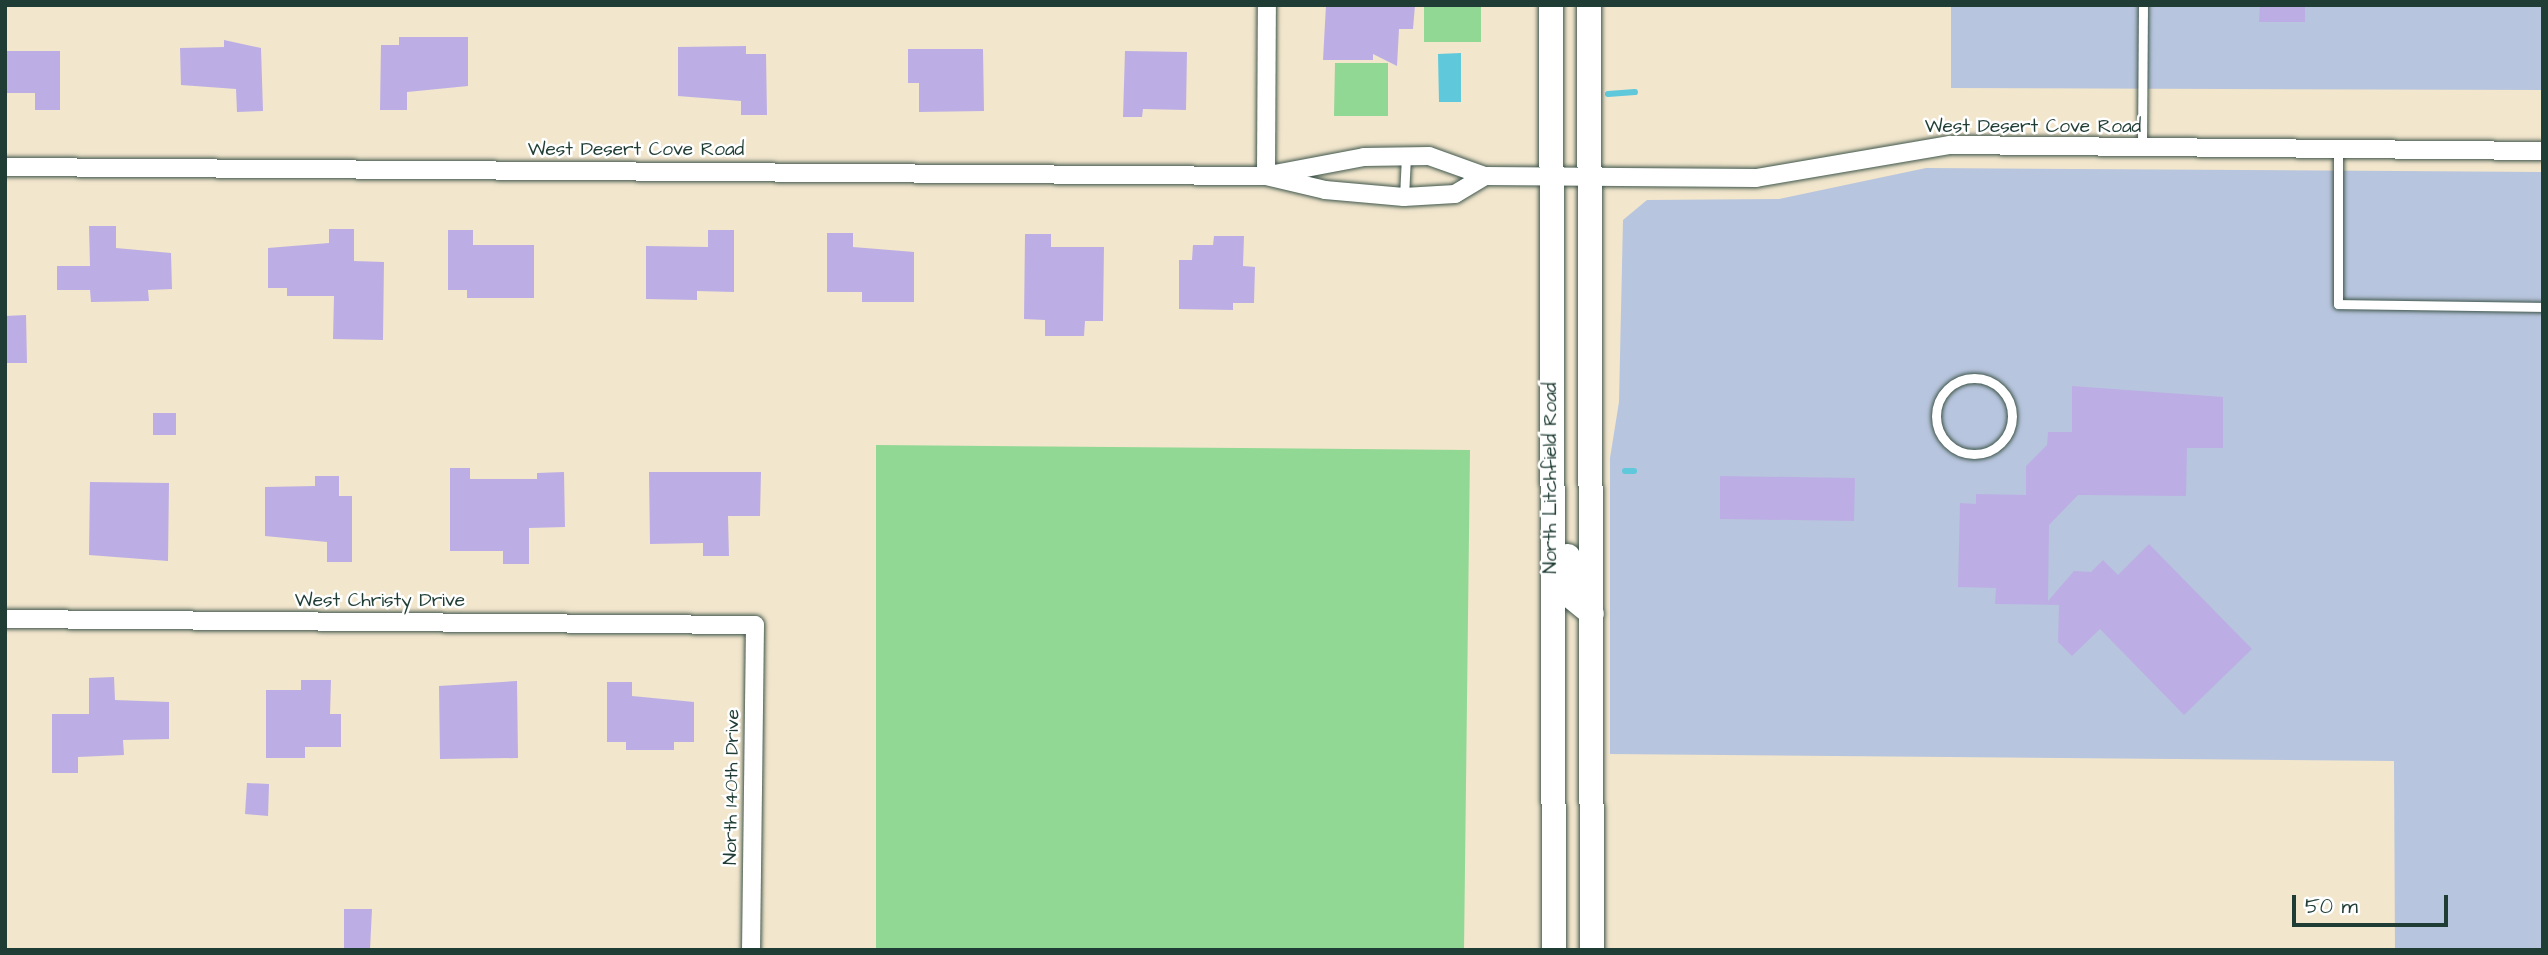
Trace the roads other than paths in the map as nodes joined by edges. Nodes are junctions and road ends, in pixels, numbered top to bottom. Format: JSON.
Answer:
{"nodes":[{"id":1,"x":1267,"y":5,"type":"edge"},
{"id":2,"x":1551,"y":5,"type":"edge"},
{"id":3,"x":1589,"y":5,"type":"edge"},
{"id":4,"x":2143,"y":5,"type":"edge"},
{"id":5,"x":2142,"y":147,"type":"junction"},
{"id":6,"x":2338,"y":150,"type":"junction"},
{"id":7,"x":2543,"y":151,"type":"edge"},
{"id":8,"x":1406,"y":156,"type":"junction"},
{"id":9,"x":5,"y":167,"type":"edge"},
{"id":10,"x":1266,"y":176,"type":"junction"},
{"id":11,"x":1485,"y":176,"type":"junction"},
{"id":12,"x":1552,"y":177,"type":"junction"},
{"id":13,"x":1589,"y":178,"type":"junction"},
{"id":14,"x":1404,"y":197,"type":"junction"},
{"id":15,"x":2543,"y":307,"type":"edge"},
{"id":16,"x":1996,"y":384,"type":"joint"},
{"id":17,"x":1551,"y":498,"type":"junction"},
{"id":18,"x":1592,"y":614,"type":"junction"},
{"id":19,"x":5,"y":620,"type":"edge"},
{"id":20,"x":755,"y":625,"type":"joint"},
{"id":21,"x":751,"y":950,"type":"edge"},
{"id":22,"x":1554,"y":950,"type":"edge"},
{"id":23,"x":1592,"y":950,"type":"edge"}],
"edges":[{"from":1,"to":10,"type":"street"},
{"from":2,"to":12,"type":"main road","name":"North Litchfield Road"},
{"from":3,"to":13,"type":"main road","name":"North Litchfield Road"},
{"from":4,"to":5,"type":"lane"},
{"from":5,"to":6,"type":"street","name":"West Desert Cove Road"},
{"from":5,"to":13,"type":"street","name":"West Desert Cove Road"},
{"from":6,"to":7,"type":"street","name":"West Desert Cove Road"},
{"from":6,"to":15,"type":"lane"},
{"from":8,"to":10,"type":"street","name":"West Desert Cove Road"},
{"from":8,"to":11,"type":"street","name":"West Desert Cove Road"},
{"from":8,"to":14,"type":"lane"},
{"from":9,"to":10,"type":"street","name":"West Desert Cove Road"},
{"from":10,"to":14,"type":"street","name":"West Desert Cove Road"},
{"from":11,"to":12,"type":"street","name":"West Desert Cove Road"},
{"from":11,"to":14,"type":"street","name":"West Desert Cove Road"},
{"from":12,"to":13,"type":"street","name":"West Desert Cove Road"},
{"from":12,"to":17,"type":"main road","name":"North Litchfield Road"},
{"from":13,"to":18,"type":"main road","name":"North Litchfield Road"},
{"from":16,"to":16,"type":"lane"},
{"from":17,"to":18,"type":"main road"},
{"from":17,"to":22,"type":"main road","name":"North Litchfield Road"},
{"from":18,"to":23,"type":"main road","name":"North Litchfield Road"},
{"from":19,"to":20,"type":"street","name":"West Christy Drive"},
{"from":20,"to":21,"type":"street","name":"North 140th Drive"}]}
